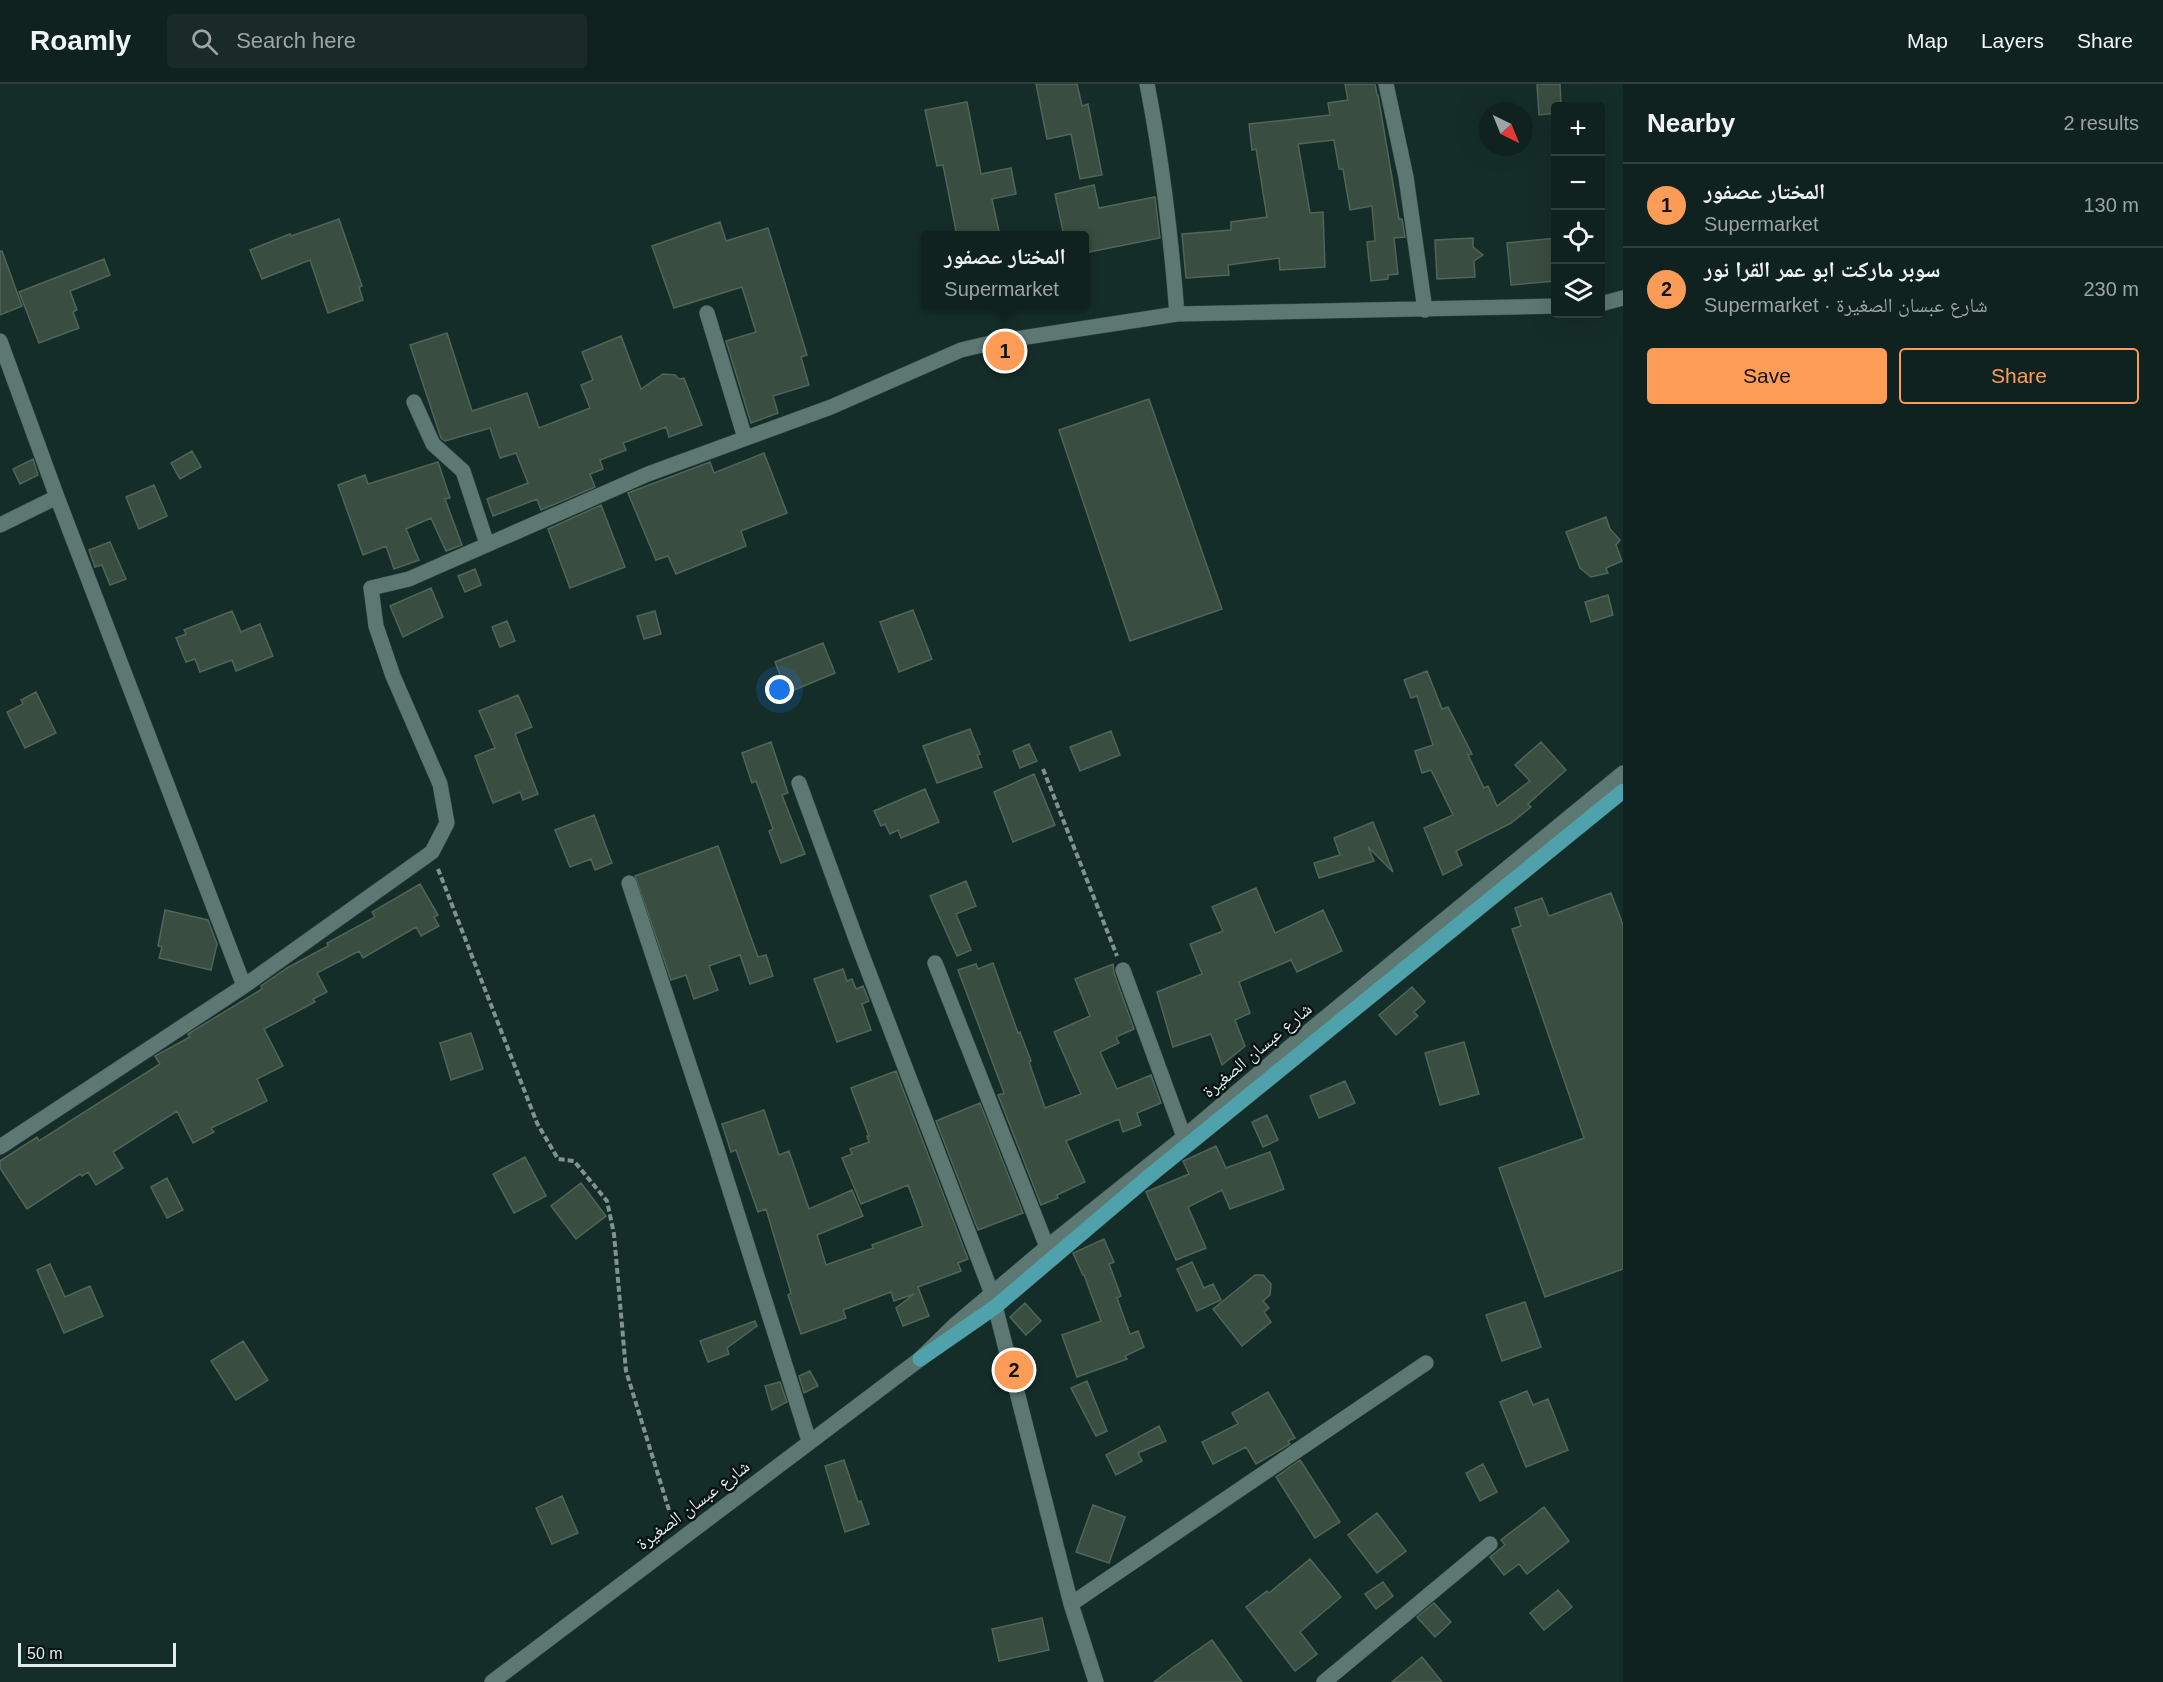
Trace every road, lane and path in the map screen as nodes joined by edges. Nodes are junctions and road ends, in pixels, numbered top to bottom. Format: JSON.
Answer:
{"nodes":[{"id":1,"x":1148,"y":84,"type":"edge"},
{"id":2,"x":1386,"y":84,"type":"edge"},
{"id":3,"x":1623,"y":298,"type":"edge"},
{"id":4,"x":1605,"y":302,"type":"edge"},
{"id":5,"x":1551,"y":306,"type":"edge"},
{"id":6,"x":1425,"y":310,"type":"junction"},
{"id":7,"x":707,"y":313,"type":"dead end"},
{"id":8,"x":1177,"y":314,"type":"junction"},
{"id":9,"x":0,"y":341,"type":"edge"},
{"id":10,"x":414,"y":402,"type":"dead end"},
{"id":11,"x":745,"y":438,"type":"junction"},
{"id":12,"x":57,"y":497,"type":"junction"},
{"id":13,"x":0,"y":525,"type":"edge"},
{"id":14,"x":487,"y":544,"type":"junction"},
{"id":15,"x":1043,"y":769,"type":"dead end"},
{"id":16,"x":1623,"y":773,"type":"edge"},
{"id":17,"x":799,"y":783,"type":"dead end"},
{"id":18,"x":1623,"y":792,"type":"edge"},
{"id":19,"x":432,"y":852,"type":"junction"},
{"id":20,"x":629,"y":883,"type":"dead end"},
{"id":21,"x":935,"y":963,"type":"dead end"},
{"id":22,"x":1123,"y":970,"type":"joint"},
{"id":23,"x":244,"y":986,"type":"junction"},
{"id":24,"x":1184,"y":1137,"type":"junction"},
{"id":25,"x":0,"y":1147,"type":"edge"},
{"id":26,"x":1047,"y":1246,"type":"junction"},
{"id":27,"x":993,"y":1301,"type":"junction"},
{"id":28,"x":920,"y":1359,"type":"joint"},
{"id":29,"x":1426,"y":1363,"type":"dead end"},
{"id":30,"x":809,"y":1441,"type":"junction"},
{"id":31,"x":679,"y":1541,"type":"junction"},
{"id":32,"x":1490,"y":1545,"type":"dead end"},
{"id":33,"x":1071,"y":1604,"type":"junction"},
{"id":34,"x":492,"y":1682,"type":"edge"},
{"id":35,"x":1096,"y":1682,"type":"edge"},
{"id":36,"x":1323,"y":1682,"type":"edge"}],
"edges":[{"from":1,"to":8,"type":"street"},
{"from":2,"to":6,"type":"street"},
{"from":3,"to":4,"type":"street"},
{"from":5,"to":6,"type":"street"},
{"from":6,"to":8,"type":"street"},
{"from":7,"to":11,"type":"street"},
{"from":8,"to":11,"type":"street"},
{"from":9,"to":12,"type":"street"},
{"from":10,"to":14,"type":"street"},
{"from":11,"to":14,"type":"street"},
{"from":12,"to":13,"type":"street"},
{"from":12,"to":23,"type":"street"},
{"from":14,"to":19,"type":"street"},
{"from":15,"to":22,"type":"path"},
{"from":16,"to":24,"type":"street","name":"شارع عبسان الصغيرة"},
{"from":17,"to":27,"type":"street"},
{"from":18,"to":27,"type":"main road","name":"شارع عبسان الصغيرة"},
{"from":19,"to":23,"type":"street"},
{"from":19,"to":31,"type":"path"},
{"from":20,"to":30,"type":"street"},
{"from":21,"to":26,"type":"street"},
{"from":22,"to":24,"type":"street"},
{"from":23,"to":25,"type":"street"},
{"from":24,"to":26,"type":"street","name":"شارع عبسان الصغيرة"},
{"from":26,"to":27,"type":"street","name":"شارع عبسان الصغيرة"},
{"from":27,"to":28,"type":"main road","name":"شارع عبسان الصغيرة"},
{"from":27,"to":33,"type":"street"},
{"from":28,"to":30,"type":"street","name":"شارع عبسان الصغيرة"},
{"from":29,"to":33,"type":"street"},
{"from":30,"to":31,"type":"street","name":"شارع عبسان الصغيرة"},
{"from":31,"to":34,"type":"street","name":"شارع عبسان الصغيرة"},
{"from":32,"to":36,"type":"street"},
{"from":33,"to":35,"type":"street"}]}
